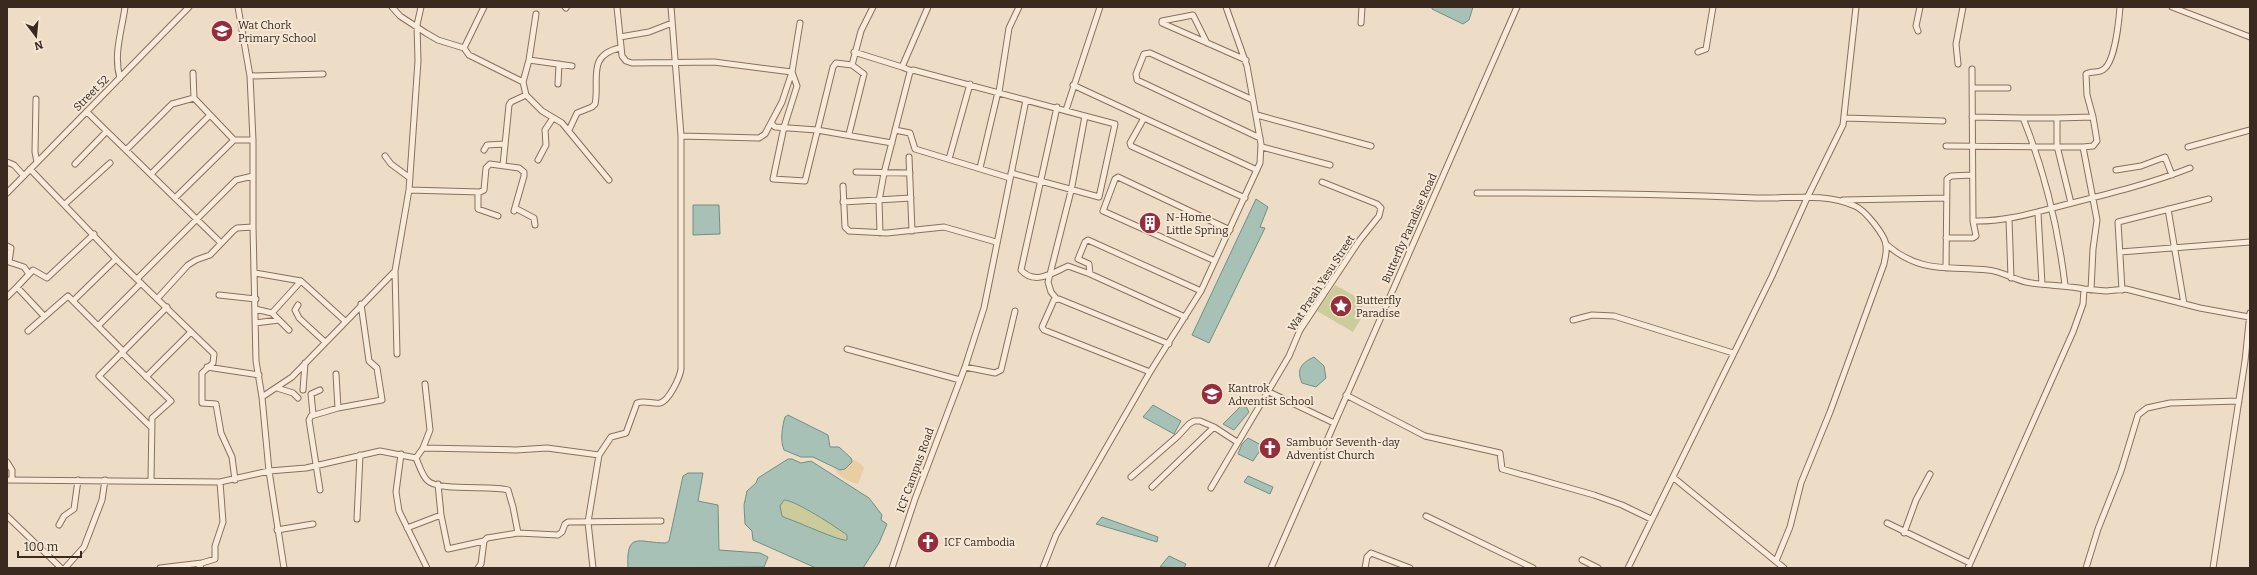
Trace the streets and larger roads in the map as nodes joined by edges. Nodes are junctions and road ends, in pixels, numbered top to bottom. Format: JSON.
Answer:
{"nodes":[{"id":1,"x":125,"y":7,"type":"edge"},
{"id":2,"x":189,"y":7,"type":"edge"},
{"id":3,"x":238,"y":7,"type":"edge"},
{"id":4,"x":392,"y":7,"type":"edge"},
{"id":5,"x":421,"y":7,"type":"edge"},
{"id":6,"x":484,"y":7,"type":"edge"},
{"id":7,"x":617,"y":7,"type":"edge"},
{"id":8,"x":671,"y":7,"type":"edge"},
{"id":9,"x":873,"y":7,"type":"edge"},
{"id":10,"x":928,"y":7,"type":"edge"},
{"id":11,"x":1019,"y":7,"type":"edge"},
{"id":12,"x":1100,"y":7,"type":"edge"},
{"id":13,"x":1226,"y":7,"type":"edge"},
{"id":14,"x":1362,"y":7,"type":"edge"},
{"id":15,"x":1517,"y":7,"type":"edge"},
{"id":16,"x":1713,"y":7,"type":"edge"},
{"id":17,"x":1856,"y":7,"type":"edge"},
{"id":18,"x":1920,"y":7,"type":"edge"},
{"id":19,"x":1963,"y":7,"type":"edge"},
{"id":20,"x":2120,"y":7,"type":"edge"},
{"id":21,"x":2172,"y":7,"type":"edge"},
{"id":22,"x":536,"y":14,"type":"dead end"},
{"id":23,"x":672,"y":22,"type":"junction"},
{"id":24,"x":800,"y":23,"type":"dead end"},
{"id":25,"x":1361,"y":23,"type":"dead end"},
{"id":26,"x":417,"y":25,"type":"junction"},
{"id":27,"x":1918,"y":31,"type":"dead end"},
{"id":28,"x":620,"y":37,"type":"junction"},
{"id":29,"x":2250,"y":37,"type":"edge"},
{"id":30,"x":1207,"y":43,"type":"junction"},
{"id":31,"x":464,"y":48,"type":"junction"},
{"id":32,"x":620,"y":48,"type":"junction"},
{"id":33,"x":854,"y":52,"type":"junction"},
{"id":34,"x":1698,"y":52,"type":"dead end"},
{"id":35,"x":529,"y":60,"type":"junction"},
{"id":36,"x":1246,"y":60,"type":"junction"},
{"id":37,"x":676,"y":63,"type":"junction"},
{"id":38,"x":559,"y":64,"type":"junction"},
{"id":39,"x":1958,"y":64,"type":"dead end"},
{"id":40,"x":852,"y":65,"type":"junction"},
{"id":41,"x":572,"y":66,"type":"dead end"},
{"id":42,"x":902,"y":67,"type":"junction"},
{"id":43,"x":1972,"y":68,"type":"dead end"},
{"id":44,"x":912,"y":71,"type":"junction"},
{"id":45,"x":792,"y":72,"type":"junction"},
{"id":46,"x":194,"y":73,"type":"dead end"},
{"id":47,"x":323,"y":74,"type":"dead end"},
{"id":48,"x":250,"y":76,"type":"junction"},
{"id":49,"x":120,"y":78,"type":"junction"},
{"id":50,"x":523,"y":82,"type":"junction"},
{"id":51,"x":558,"y":84,"type":"dead end"},
{"id":52,"x":970,"y":84,"type":"junction"},
{"id":53,"x":1073,"y":85,"type":"junction"},
{"id":54,"x":1973,"y":88,"type":"junction"},
{"id":55,"x":2008,"y":88,"type":"dead end"},
{"id":56,"x":999,"y":92,"type":"junction"},
{"id":57,"x":526,"y":95,"type":"junction"},
{"id":58,"x":194,"y":98,"type":"junction"},
{"id":59,"x":36,"y":99,"type":"dead end"},
{"id":60,"x":1026,"y":100,"type":"junction"},
{"id":61,"x":1253,"y":100,"type":"junction"},
{"id":62,"x":1057,"y":107,"type":"junction"},
{"id":63,"x":1066,"y":110,"type":"junction"},
{"id":64,"x":86,"y":112,"type":"junction"},
{"id":65,"x":210,"y":115,"type":"junction"},
{"id":66,"x":1257,"y":115,"type":"junction"},
{"id":67,"x":1085,"y":116,"type":"junction"},
{"id":68,"x":2093,"y":116,"type":"junction"},
{"id":69,"x":1972,"y":117,"type":"junction"},
{"id":70,"x":553,"y":118,"type":"junction"},
{"id":71,"x":1144,"y":118,"type":"junction"},
{"id":72,"x":1845,"y":118,"type":"junction"},
{"id":73,"x":2023,"y":118,"type":"junction"},
{"id":74,"x":2057,"y":118,"type":"junction"},
{"id":75,"x":1943,"y":121,"type":"dead end"},
{"id":76,"x":771,"y":123,"type":"junction"},
{"id":77,"x":784,"y":127,"type":"junction"},
{"id":78,"x":569,"y":130,"type":"junction"},
{"id":79,"x":817,"y":130,"type":"junction"},
{"id":80,"x":895,"y":130,"type":"junction"},
{"id":81,"x":2250,"y":130,"type":"edge"},
{"id":82,"x":106,"y":132,"type":"junction"},
{"id":83,"x":849,"y":134,"type":"junction"},
{"id":84,"x":681,"y":136,"type":"junction"},
{"id":85,"x":1260,"y":138,"type":"junction"},
{"id":86,"x":234,"y":140,"type":"junction"},
{"id":87,"x":253,"y":140,"type":"junction"},
{"id":88,"x":892,"y":143,"type":"junction"},
{"id":89,"x":505,"y":144,"type":"junction"},
{"id":90,"x":1371,"y":146,"type":"dead end"},
{"id":91,"x":1946,"y":146,"type":"dead end"},
{"id":92,"x":1973,"y":146,"type":"junction"},
{"id":93,"x":2057,"y":146,"type":"junction"},
{"id":94,"x":1262,"y":147,"type":"junction"},
{"id":95,"x":2035,"y":147,"type":"junction"},
{"id":96,"x":2083,"y":147,"type":"junction"},
{"id":97,"x":2188,"y":147,"type":"dead end"},
{"id":98,"x":126,"y":150,"type":"junction"},
{"id":99,"x":484,"y":150,"type":"dead end"},
{"id":100,"x":385,"y":156,"type":"dead end"},
{"id":101,"x":909,"y":157,"type":"dead end"},
{"id":102,"x":950,"y":159,"type":"junction"},
{"id":103,"x":538,"y":160,"type":"dead end"},
{"id":104,"x":7,"y":162,"type":"edge"},
{"id":105,"x":37,"y":162,"type":"junction"},
{"id":106,"x":110,"y":163,"type":"dead end"},
{"id":107,"x":76,"y":164,"type":"dead end"},
{"id":108,"x":503,"y":165,"type":"junction"},
{"id":109,"x":1330,"y":165,"type":"dead end"},
{"id":110,"x":980,"y":168,"type":"junction"},
{"id":111,"x":2190,"y":168,"type":"dead end"},
{"id":112,"x":30,"y":169,"type":"junction"},
{"id":113,"x":1257,"y":170,"type":"junction"},
{"id":114,"x":2116,"y":170,"type":"dead end"},
{"id":115,"x":856,"y":172,"type":"dead end"},
{"id":116,"x":884,"y":173,"type":"junction"},
{"id":117,"x":910,"y":173,"type":"junction"},
{"id":118,"x":151,"y":174,"type":"junction"},
{"id":119,"x":1972,"y":175,"type":"junction"},
{"id":120,"x":2172,"y":175,"type":"junction"},
{"id":121,"x":24,"y":176,"type":"junction"},
{"id":122,"x":253,"y":176,"type":"junction"},
{"id":123,"x":1011,"y":176,"type":"junction"},
{"id":124,"x":410,"y":178,"type":"junction"},
{"id":125,"x":609,"y":180,"type":"dead end"},
{"id":126,"x":1041,"y":182,"type":"junction"},
{"id":127,"x":1322,"y":182,"type":"dead end"},
{"id":128,"x":843,"y":186,"type":"dead end"},
{"id":129,"x":409,"y":190,"type":"junction"},
{"id":130,"x":1071,"y":191,"type":"junction"},
{"id":131,"x":478,"y":192,"type":"junction"},
{"id":132,"x":7,"y":193,"type":"edge"},
{"id":133,"x":1477,"y":193,"type":"dead end"},
{"id":134,"x":175,"y":198,"type":"junction"},
{"id":135,"x":911,"y":198,"type":"junction"},
{"id":136,"x":1245,"y":198,"type":"junction"},
{"id":137,"x":1807,"y":198,"type":"junction"},
{"id":138,"x":1948,"y":198,"type":"junction"},
{"id":139,"x":2094,"y":198,"type":"junction"},
{"id":140,"x":2209,"y":199,"type":"dead end"},
{"id":141,"x":1838,"y":200,"type":"junction"},
{"id":142,"x":879,"y":201,"type":"junction"},
{"id":143,"x":843,"y":202,"type":"junction"},
{"id":144,"x":2071,"y":203,"type":"junction"},
{"id":145,"x":65,"y":204,"type":"junction"},
{"id":146,"x":2052,"y":209,"type":"junction"},
{"id":147,"x":2168,"y":209,"type":"junction"},
{"id":148,"x":2038,"y":213,"type":"junction"},
{"id":149,"x":498,"y":216,"type":"dead end"},
{"id":150,"x":197,"y":219,"type":"junction"},
{"id":151,"x":2009,"y":219,"type":"junction"},
{"id":152,"x":1973,"y":222,"type":"junction"},
{"id":153,"x":535,"y":225,"type":"dead end"},
{"id":154,"x":253,"y":227,"type":"junction"},
{"id":155,"x":1230,"y":230,"type":"junction"},
{"id":156,"x":912,"y":231,"type":"junction"},
{"id":157,"x":880,"y":233,"type":"junction"},
{"id":158,"x":94,"y":234,"type":"junction"},
{"id":159,"x":1946,"y":238,"type":"junction"},
{"id":160,"x":996,"y":242,"type":"junction"},
{"id":161,"x":2250,"y":242,"type":"edge"},
{"id":162,"x":221,"y":243,"type":"junction"},
{"id":163,"x":1886,"y":244,"type":"junction"},
{"id":164,"x":7,"y":246,"type":"edge"},
{"id":165,"x":2175,"y":248,"type":"junction"},
{"id":166,"x":2120,"y":252,"type":"junction"},
{"id":167,"x":116,"y":259,"type":"junction"},
{"id":168,"x":1215,"y":261,"type":"junction"},
{"id":169,"x":1946,"y":268,"type":"junction"},
{"id":170,"x":395,"y":271,"type":"junction"},
{"id":171,"x":255,"y":273,"type":"junction"},
{"id":172,"x":29,"y":274,"type":"junction"},
{"id":173,"x":1090,"y":274,"type":"junction"},
{"id":174,"x":1050,"y":276,"type":"junction"},
{"id":175,"x":2011,"y":278,"type":"junction"},
{"id":176,"x":139,"y":281,"type":"junction"},
{"id":177,"x":301,"y":281,"type":"junction"},
{"id":178,"x":2042,"y":284,"type":"junction"},
{"id":179,"x":2065,"y":285,"type":"junction"},
{"id":180,"x":17,"y":288,"type":"junction"},
{"id":181,"x":2084,"y":288,"type":"junction"},
{"id":182,"x":2091,"y":290,"type":"junction"},
{"id":183,"x":2122,"y":290,"type":"junction"},
{"id":184,"x":1201,"y":291,"type":"junction"},
{"id":185,"x":218,"y":295,"type":"dead end"},
{"id":186,"x":7,"y":298,"type":"edge"},
{"id":187,"x":157,"y":298,"type":"junction"},
{"id":188,"x":1056,"y":298,"type":"junction"},
{"id":189,"x":256,"y":299,"type":"junction"},
{"id":190,"x":73,"y":301,"type":"junction"},
{"id":191,"x":362,"y":304,"type":"junction"},
{"id":192,"x":2184,"y":304,"type":"junction"},
{"id":193,"x":298,"y":305,"type":"dead end"},
{"id":194,"x":167,"y":307,"type":"junction"},
{"id":195,"x":256,"y":309,"type":"junction"},
{"id":196,"x":1015,"y":311,"type":"dead end"},
{"id":197,"x":272,"y":313,"type":"junction"},
{"id":198,"x":2250,"y":313,"type":"edge"},
{"id":199,"x":44,"y":316,"type":"junction"},
{"id":200,"x":1185,"y":317,"type":"junction"},
{"id":201,"x":2250,"y":318,"type":"edge"},
{"id":202,"x":279,"y":320,"type":"junction"},
{"id":203,"x":1573,"y":320,"type":"dead end"},
{"id":204,"x":345,"y":321,"type":"junction"},
{"id":205,"x":255,"y":323,"type":"junction"},
{"id":206,"x":99,"y":326,"type":"junction"},
{"id":207,"x":289,"y":330,"type":"dead end"},
{"id":208,"x":28,"y":331,"type":"dead end"},
{"id":209,"x":191,"y":332,"type":"junction"},
{"id":210,"x":325,"y":342,"type":"junction"},
{"id":211,"x":1169,"y":344,"type":"junction"},
{"id":212,"x":847,"y":349,"type":"dead end"},
{"id":213,"x":123,"y":352,"type":"junction"},
{"id":214,"x":1734,"y":353,"type":"junction"},
{"id":215,"x":397,"y":354,"type":"dead end"},
{"id":216,"x":305,"y":363,"type":"junction"},
{"id":217,"x":965,"y":367,"type":"junction"},
{"id":218,"x":207,"y":368,"type":"junction"},
{"id":219,"x":1150,"y":372,"type":"junction"},
{"id":220,"x":336,"y":374,"type":"dead end"},
{"id":221,"x":259,"y":375,"type":"junction"},
{"id":222,"x":146,"y":377,"type":"junction"},
{"id":223,"x":960,"y":380,"type":"junction"},
{"id":224,"x":425,"y":384,"type":"dead end"},
{"id":225,"x":277,"y":388,"type":"junction"},
{"id":226,"x":303,"y":390,"type":"dead end"},
{"id":227,"x":320,"y":390,"type":"dead end"},
{"id":228,"x":1267,"y":391,"type":"junction"},
{"id":229,"x":1346,"y":395,"type":"junction"},
{"id":230,"x":262,"y":397,"type":"junction"},
{"id":231,"x":298,"y":398,"type":"dead end"},
{"id":232,"x":2239,"y":401,"type":"junction"},
{"id":233,"x":338,"y":408,"type":"junction"},
{"id":234,"x":313,"y":414,"type":"junction"},
{"id":235,"x":1334,"y":423,"type":"junction"},
{"id":236,"x":151,"y":427,"type":"junction"},
{"id":237,"x":1214,"y":427,"type":"junction"},
{"id":238,"x":1237,"y":442,"type":"junction"},
{"id":239,"x":423,"y":448,"type":"junction"},
{"id":240,"x":401,"y":454,"type":"junction"},
{"id":241,"x":360,"y":455,"type":"junction"},
{"id":242,"x":599,"y":455,"type":"junction"},
{"id":243,"x":416,"y":458,"type":"junction"},
{"id":244,"x":7,"y":462,"type":"edge"},
{"id":245,"x":315,"y":464,"type":"junction"},
{"id":246,"x":269,"y":471,"type":"junction"},
{"id":247,"x":1930,"y":474,"type":"dead end"},
{"id":248,"x":1131,"y":477,"type":"dead end"},
{"id":249,"x":1674,"y":478,"type":"junction"},
{"id":250,"x":9,"y":480,"type":"edge"},
{"id":251,"x":78,"y":480,"type":"junction"},
{"id":252,"x":105,"y":480,"type":"junction"},
{"id":253,"x":152,"y":480,"type":"junction"},
{"id":254,"x":235,"y":480,"type":"junction"},
{"id":255,"x":220,"y":482,"type":"junction"},
{"id":256,"x":438,"y":484,"type":"junction"},
{"id":257,"x":1152,"y":487,"type":"dead end"},
{"id":258,"x":1211,"y":488,"type":"dead end"},
{"id":259,"x":320,"y":490,"type":"dead end"},
{"id":260,"x":441,"y":515,"type":"junction"},
{"id":261,"x":7,"y":516,"type":"edge"},
{"id":262,"x":1426,"y":516,"type":"dead end"},
{"id":263,"x":357,"y":519,"type":"dead end"},
{"id":264,"x":1651,"y":519,"type":"junction"},
{"id":265,"x":661,"y":521,"type":"dead end"},
{"id":266,"x":588,"y":522,"type":"junction"},
{"id":267,"x":1887,"y":523,"type":"dead end"},
{"id":268,"x":313,"y":524,"type":"dead end"},
{"id":269,"x":59,"y":525,"type":"dead end"},
{"id":270,"x":406,"y":528,"type":"junction"},
{"id":271,"x":277,"y":530,"type":"junction"},
{"id":272,"x":1904,"y":532,"type":"junction"},
{"id":273,"x":518,"y":534,"type":"junction"},
{"id":274,"x":484,"y":541,"type":"junction"},
{"id":275,"x":1582,"y":560,"type":"dead end"},
{"id":276,"x":1776,"y":561,"type":"junction"},
{"id":277,"x":202,"y":563,"type":"junction"},
{"id":278,"x":1969,"y":565,"type":"edge"},
{"id":279,"x":61,"y":568,"type":"edge"},
{"id":280,"x":65,"y":568,"type":"edge"},
{"id":281,"x":160,"y":568,"type":"edge"},
{"id":282,"x":199,"y":568,"type":"edge"},
{"id":283,"x":284,"y":568,"type":"edge"},
{"id":284,"x":427,"y":568,"type":"edge"},
{"id":285,"x":478,"y":568,"type":"edge"},
{"id":286,"x":593,"y":568,"type":"edge"},
{"id":287,"x":892,"y":568,"type":"edge"},
{"id":288,"x":1043,"y":568,"type":"edge"},
{"id":289,"x":1271,"y":568,"type":"edge"},
{"id":290,"x":1365,"y":568,"type":"edge"},
{"id":291,"x":1410,"y":568,"type":"edge"},
{"id":292,"x":1533,"y":568,"type":"edge"},
{"id":293,"x":1598,"y":568,"type":"edge"},
{"id":294,"x":1628,"y":568,"type":"edge"},
{"id":295,"x":1784,"y":568,"type":"edge"},
{"id":296,"x":2086,"y":568,"type":"edge"},
{"id":297,"x":2213,"y":568,"type":"edge"}],
"edges":[{"from":1,"to":49,"type":"street"},
{"from":2,"to":49,"type":"street","name":"Street 52"},
{"from":3,"to":48,"type":"street"},
{"from":4,"to":26,"type":"street"},
{"from":5,"to":26,"type":"street"},
{"from":6,"to":31,"type":"street"},
{"from":7,"to":28,"type":"street"},
{"from":8,"to":23,"type":"street"},
{"from":9,"to":33,"type":"street"},
{"from":10,"to":42,"type":"street"},
{"from":11,"to":56,"type":"street"},
{"from":12,"to":53,"type":"street"},
{"from":13,"to":36,"type":"street"},
{"from":14,"to":25,"type":"street"},
{"from":15,"to":229,"type":"street","name":"Butterfly Paradise Road"},
{"from":16,"to":34,"type":"street"},
{"from":17,"to":72,"type":"street"},
{"from":18,"to":27,"type":"street"},
{"from":19,"to":39,"type":"street"},
{"from":20,"to":68,"type":"street"},
{"from":21,"to":29,"type":"street"},
{"from":22,"to":35,"type":"street"},
{"from":23,"to":28,"type":"street"},
{"from":23,"to":37,"type":"street"},
{"from":24,"to":45,"type":"street"},
{"from":26,"to":31,"type":"street"},
{"from":26,"to":124,"type":"street"},
{"from":28,"to":32,"type":"street"},
{"from":30,"to":30,"type":"street"},
{"from":30,"to":36,"type":"street"},
{"from":31,"to":50,"type":"street"},
{"from":32,"to":37,"type":"street"},
{"from":32,"to":78,"type":"street"},
{"from":33,"to":40,"type":"street"},
{"from":33,"to":42,"type":"street"},
{"from":35,"to":38,"type":"street"},
{"from":35,"to":50,"type":"street"},
{"from":36,"to":61,"type":"street"},
{"from":37,"to":45,"type":"street"},
{"from":37,"to":84,"type":"street"},
{"from":38,"to":41,"type":"street"},
{"from":38,"to":51,"type":"street"},
{"from":40,"to":79,"type":"street"},
{"from":40,"to":83,"type":"street"},
{"from":42,"to":44,"type":"street"},
{"from":43,"to":54,"type":"street"},
{"from":44,"to":52,"type":"street"},
{"from":44,"to":80,"type":"street"},
{"from":45,"to":76,"type":"street"},
{"from":45,"to":77,"type":"street"},
{"from":46,"to":58,"type":"street"},
{"from":47,"to":48,"type":"street"},
{"from":48,"to":87,"type":"street"},
{"from":49,"to":64,"type":"street","name":"Street 52"},
{"from":50,"to":57,"type":"street"},
{"from":52,"to":56,"type":"street"},
{"from":52,"to":102,"type":"street"},
{"from":53,"to":63,"type":"street"},
{"from":53,"to":71,"type":"street"},
{"from":54,"to":55,"type":"street"},
{"from":54,"to":69,"type":"street"},
{"from":56,"to":60,"type":"street"},
{"from":56,"to":110,"type":"street"},
{"from":57,"to":70,"type":"street"},
{"from":57,"to":89,"type":"street"},
{"from":58,"to":65,"type":"street"},
{"from":58,"to":98,"type":"street"},
{"from":59,"to":105,"type":"street"},
{"from":60,"to":62,"type":"street"},
{"from":60,"to":123,"type":"street","name":"ICF Campus Road"},
{"from":61,"to":66,"type":"street"},
{"from":61,"to":85,"type":"street"},
{"from":62,"to":63,"type":"street"},
{"from":62,"to":126,"type":"street"},
{"from":63,"to":67,"type":"street"},
{"from":64,"to":82,"type":"street"},
{"from":64,"to":105,"type":"street","name":"Street 52"},
{"from":65,"to":86,"type":"street"},
{"from":65,"to":118,"type":"street"},
{"from":66,"to":85,"type":"street"},
{"from":66,"to":90,"type":"street"},
{"from":67,"to":130,"type":"street"},
{"from":67,"to":130,"type":"street"},
{"from":68,"to":74,"type":"street"},
{"from":68,"to":96,"type":"street"},
{"from":69,"to":73,"type":"street"},
{"from":69,"to":92,"type":"street"},
{"from":70,"to":78,"type":"street"},
{"from":70,"to":103,"type":"street"},
{"from":71,"to":113,"type":"street"},
{"from":71,"to":136,"type":"street"},
{"from":72,"to":75,"type":"street"},
{"from":72,"to":137,"type":"street"},
{"from":73,"to":74,"type":"street"},
{"from":73,"to":95,"type":"street"},
{"from":74,"to":93,"type":"street"},
{"from":76,"to":77,"type":"street"},
{"from":76,"to":84,"type":"street"},
{"from":77,"to":79,"type":"street"},
{"from":77,"to":79,"type":"street"},
{"from":78,"to":125,"type":"street"},
{"from":79,"to":83,"type":"street"},
{"from":80,"to":88,"type":"street"},
{"from":80,"to":102,"type":"street"},
{"from":81,"to":97,"type":"street"},
{"from":82,"to":98,"type":"street"},
{"from":82,"to":107,"type":"street"},
{"from":83,"to":88,"type":"street"},
{"from":84,"to":242,"type":"street"},
{"from":85,"to":94,"type":"street"},
{"from":86,"to":87,"type":"street"},
{"from":86,"to":134,"type":"street"},
{"from":87,"to":122,"type":"street"},
{"from":88,"to":116,"type":"street"},
{"from":89,"to":99,"type":"street"},
{"from":89,"to":108,"type":"street"},
{"from":91,"to":92,"type":"street"},
{"from":92,"to":95,"type":"street"},
{"from":92,"to":119,"type":"street"},
{"from":93,"to":95,"type":"street"},
{"from":93,"to":96,"type":"street"},
{"from":93,"to":144,"type":"street"},
{"from":94,"to":109,"type":"street"},
{"from":94,"to":113,"type":"street"},
{"from":95,"to":146,"type":"street"},
{"from":96,"to":139,"type":"street"},
{"from":98,"to":118,"type":"street"},
{"from":100,"to":124,"type":"street"},
{"from":101,"to":117,"type":"street"},
{"from":102,"to":110,"type":"street"},
{"from":104,"to":121,"type":"street"},
{"from":105,"to":112,"type":"street","name":"Street 52"},
{"from":106,"to":145,"type":"street"},
{"from":108,"to":131,"type":"street"},
{"from":108,"to":153,"type":"street"},
{"from":110,"to":123,"type":"street"},
{"from":111,"to":120,"type":"street"},
{"from":112,"to":121,"type":"street","name":"Street 52"},
{"from":112,"to":145,"type":"street"},
{"from":113,"to":136,"type":"street"},
{"from":114,"to":120,"type":"street"},
{"from":115,"to":116,"type":"street"},
{"from":116,"to":117,"type":"street"},
{"from":116,"to":142,"type":"street"},
{"from":117,"to":135,"type":"street"},
{"from":118,"to":134,"type":"street"},
{"from":119,"to":138,"type":"street"},
{"from":119,"to":152,"type":"street"},
{"from":120,"to":139,"type":"street"},
{"from":121,"to":132,"type":"street","name":"Street 52"},
{"from":122,"to":150,"type":"street"},
{"from":122,"to":154,"type":"street"},
{"from":123,"to":126,"type":"street"},
{"from":123,"to":160,"type":"street","name":"ICF Campus Road"},
{"from":124,"to":129,"type":"street"},
{"from":126,"to":130,"type":"street"},
{"from":126,"to":174,"type":"street"},
{"from":127,"to":228,"type":"street","name":"Wat Preah Yesu Street"},
{"from":128,"to":143,"type":"street"},
{"from":129,"to":131,"type":"street"},
{"from":129,"to":170,"type":"street"},
{"from":130,"to":174,"type":"street"},
{"from":131,"to":149,"type":"street"},
{"from":133,"to":137,"type":"street"},
{"from":134,"to":150,"type":"street"},
{"from":135,"to":142,"type":"street"},
{"from":135,"to":156,"type":"street"},
{"from":136,"to":155,"type":"street"},
{"from":137,"to":141,"type":"street"},
{"from":137,"to":214,"type":"street"},
{"from":138,"to":141,"type":"street"},
{"from":138,"to":159,"type":"street"},
{"from":139,"to":144,"type":"street"},
{"from":139,"to":182,"type":"street"},
{"from":140,"to":147,"type":"street"},
{"from":141,"to":163,"type":"street"},
{"from":142,"to":143,"type":"street"},
{"from":142,"to":157,"type":"street"},
{"from":143,"to":157,"type":"street"},
{"from":144,"to":146,"type":"street"},
{"from":145,"to":158,"type":"street"},
{"from":146,"to":148,"type":"street"},
{"from":146,"to":179,"type":"street"},
{"from":147,"to":165,"type":"street"},
{"from":147,"to":166,"type":"street"},
{"from":148,"to":151,"type":"street"},
{"from":148,"to":178,"type":"street"},
{"from":150,"to":162,"type":"street"},
{"from":150,"to":176,"type":"street"},
{"from":151,"to":152,"type":"street"},
{"from":151,"to":175,"type":"street"},
{"from":152,"to":159,"type":"street"},
{"from":154,"to":162,"type":"street"},
{"from":154,"to":171,"type":"street"},
{"from":155,"to":168,"type":"street"},
{"from":155,"to":168,"type":"street"},
{"from":156,"to":157,"type":"street"},
{"from":156,"to":160,"type":"street"},
{"from":158,"to":167,"type":"street"},
{"from":158,"to":172,"type":"street"},
{"from":159,"to":169,"type":"street"},
{"from":160,"to":217,"type":"street","name":"ICF Campus Road"},
{"from":161,"to":165,"type":"street"},
{"from":162,"to":187,"type":"street"},
{"from":163,"to":169,"type":"street"},
{"from":163,"to":276,"type":"street"},
{"from":164,"to":172,"type":"street"},
{"from":165,"to":166,"type":"street"},
{"from":165,"to":192,"type":"street"},
{"from":166,"to":183,"type":"street"},
{"from":167,"to":176,"type":"street"},
{"from":167,"to":190,"type":"street"},
{"from":168,"to":184,"type":"street"},
{"from":169,"to":175,"type":"street"},
{"from":170,"to":191,"type":"street"},
{"from":170,"to":215,"type":"street"},
{"from":171,"to":177,"type":"street"},
{"from":171,"to":189,"type":"street"},
{"from":172,"to":180,"type":"street"},
{"from":173,"to":174,"type":"street"},
{"from":173,"to":184,"type":"street"},
{"from":173,"to":200,"type":"street"},
{"from":174,"to":188,"type":"street"},
{"from":175,"to":178,"type":"street"},
{"from":176,"to":187,"type":"street"},
{"from":176,"to":206,"type":"street"},
{"from":177,"to":197,"type":"street"},
{"from":177,"to":204,"type":"street"},
{"from":178,"to":179,"type":"street"},
{"from":179,"to":181,"type":"street"},
{"from":180,"to":186,"type":"street"},
{"from":180,"to":199,"type":"street"},
{"from":181,"to":182,"type":"street"},
{"from":181,"to":278,"type":"street"},
{"from":182,"to":183,"type":"street"},
{"from":183,"to":192,"type":"street"},
{"from":184,"to":200,"type":"street"},
{"from":185,"to":189,"type":"street"},
{"from":187,"to":194,"type":"street"},
{"from":188,"to":211,"type":"street"},
{"from":188,"to":219,"type":"street"},
{"from":189,"to":195,"type":"street"},
{"from":190,"to":199,"type":"street"},
{"from":190,"to":206,"type":"street"},
{"from":191,"to":204,"type":"street"},
{"from":191,"to":233,"type":"street"},
{"from":192,"to":201,"type":"street"},
{"from":193,"to":210,"type":"street"},
{"from":194,"to":209,"type":"street"},
{"from":194,"to":213,"type":"street"},
{"from":195,"to":197,"type":"street"},
{"from":195,"to":205,"type":"street"},
{"from":196,"to":217,"type":"street"},
{"from":197,"to":202,"type":"street"},
{"from":198,"to":201,"type":"street"},
{"from":199,"to":208,"type":"street"},
{"from":200,"to":211,"type":"street"},
{"from":201,"to":232,"type":"street"},
{"from":202,"to":205,"type":"street"},
{"from":202,"to":207,"type":"street"},
{"from":203,"to":214,"type":"street"},
{"from":204,"to":210,"type":"street"},
{"from":205,"to":221,"type":"street"},
{"from":206,"to":213,"type":"street"},
{"from":209,"to":218,"type":"street"},
{"from":209,"to":222,"type":"street"},
{"from":210,"to":216,"type":"street"},
{"from":211,"to":219,"type":"street"},
{"from":212,"to":223,"type":"street"},
{"from":213,"to":222,"type":"street"},
{"from":213,"to":236,"type":"street"},
{"from":214,"to":249,"type":"street"},
{"from":216,"to":225,"type":"street"},
{"from":216,"to":226,"type":"street"},
{"from":217,"to":223,"type":"street","name":"ICF Campus Road"},
{"from":218,"to":221,"type":"street"},
{"from":218,"to":254,"type":"street"},
{"from":219,"to":288,"type":"street"},
{"from":220,"to":233,"type":"street"},
{"from":221,"to":230,"type":"street"},
{"from":222,"to":236,"type":"street"},
{"from":223,"to":287,"type":"street","name":"ICF Campus Road"},
{"from":224,"to":239,"type":"street"},
{"from":225,"to":230,"type":"street"},
{"from":225,"to":231,"type":"street"},
{"from":227,"to":234,"type":"street"},
{"from":228,"to":235,"type":"street"},
{"from":228,"to":238,"type":"street","name":"Wat Preah Yesu Street"},
{"from":229,"to":235,"type":"street","name":"Butterfly Paradise Road"},
{"from":229,"to":264,"type":"street"},
{"from":230,"to":246,"type":"street"},
{"from":232,"to":296,"type":"street"},
{"from":232,"to":297,"type":"street"},
{"from":233,"to":234,"type":"street"},
{"from":234,"to":245,"type":"street"},
{"from":235,"to":289,"type":"street","name":"Butterfly Paradise Road"},
{"from":236,"to":253,"type":"street"},
{"from":237,"to":238,"type":"street"},
{"from":237,"to":248,"type":"street"},
{"from":237,"to":257,"type":"street"},
{"from":238,"to":258,"type":"street","name":"Wat Preah Yesu Street"},
{"from":239,"to":242,"type":"street"},
{"from":239,"to":243,"type":"street"},
{"from":240,"to":241,"type":"street"},
{"from":240,"to":243,"type":"street"},
{"from":240,"to":270,"type":"street"},
{"from":241,"to":245,"type":"street"},
{"from":241,"to":263,"type":"street"},
{"from":242,"to":266,"type":"street"},
{"from":243,"to":256,"type":"street"},
{"from":244,"to":250,"type":"street"},
{"from":245,"to":246,"type":"street"},
{"from":245,"to":259,"type":"street"},
{"from":246,"to":254,"type":"street"},
{"from":246,"to":271,"type":"street"},
{"from":247,"to":272,"type":"street"},
{"from":249,"to":264,"type":"street"},
{"from":249,"to":276,"type":"street"},
{"from":250,"to":251,"type":"street"},
{"from":251,"to":252,"type":"street"},
{"from":251,"to":269,"type":"street"},
{"from":252,"to":253,"type":"street"},
{"from":252,"to":280,"type":"street"},
{"from":253,"to":255,"type":"street"},
{"from":254,"to":255,"type":"street"},
{"from":255,"to":277,"type":"street"},
{"from":256,"to":260,"type":"street"},
{"from":256,"to":273,"type":"street"},
{"from":260,"to":270,"type":"street"},
{"from":260,"to":274,"type":"street"},
{"from":261,"to":279,"type":"street"},
{"from":262,"to":292,"type":"street"},
{"from":264,"to":294,"type":"street"},
{"from":265,"to":266,"type":"street"},
{"from":266,"to":273,"type":"street"},
{"from":266,"to":286,"type":"street"},
{"from":267,"to":272,"type":"street"},
{"from":268,"to":271,"type":"street"},
{"from":270,"to":284,"type":"street"},
{"from":271,"to":283,"type":"street"},
{"from":272,"to":278,"type":"street"},
{"from":273,"to":274,"type":"street"},
{"from":274,"to":285,"type":"street"},
{"from":275,"to":293,"type":"street"},
{"from":276,"to":295,"type":"street"},
{"from":277,"to":281,"type":"street"},
{"from":277,"to":282,"type":"street"},
{"from":290,"to":291,"type":"street"}]}
